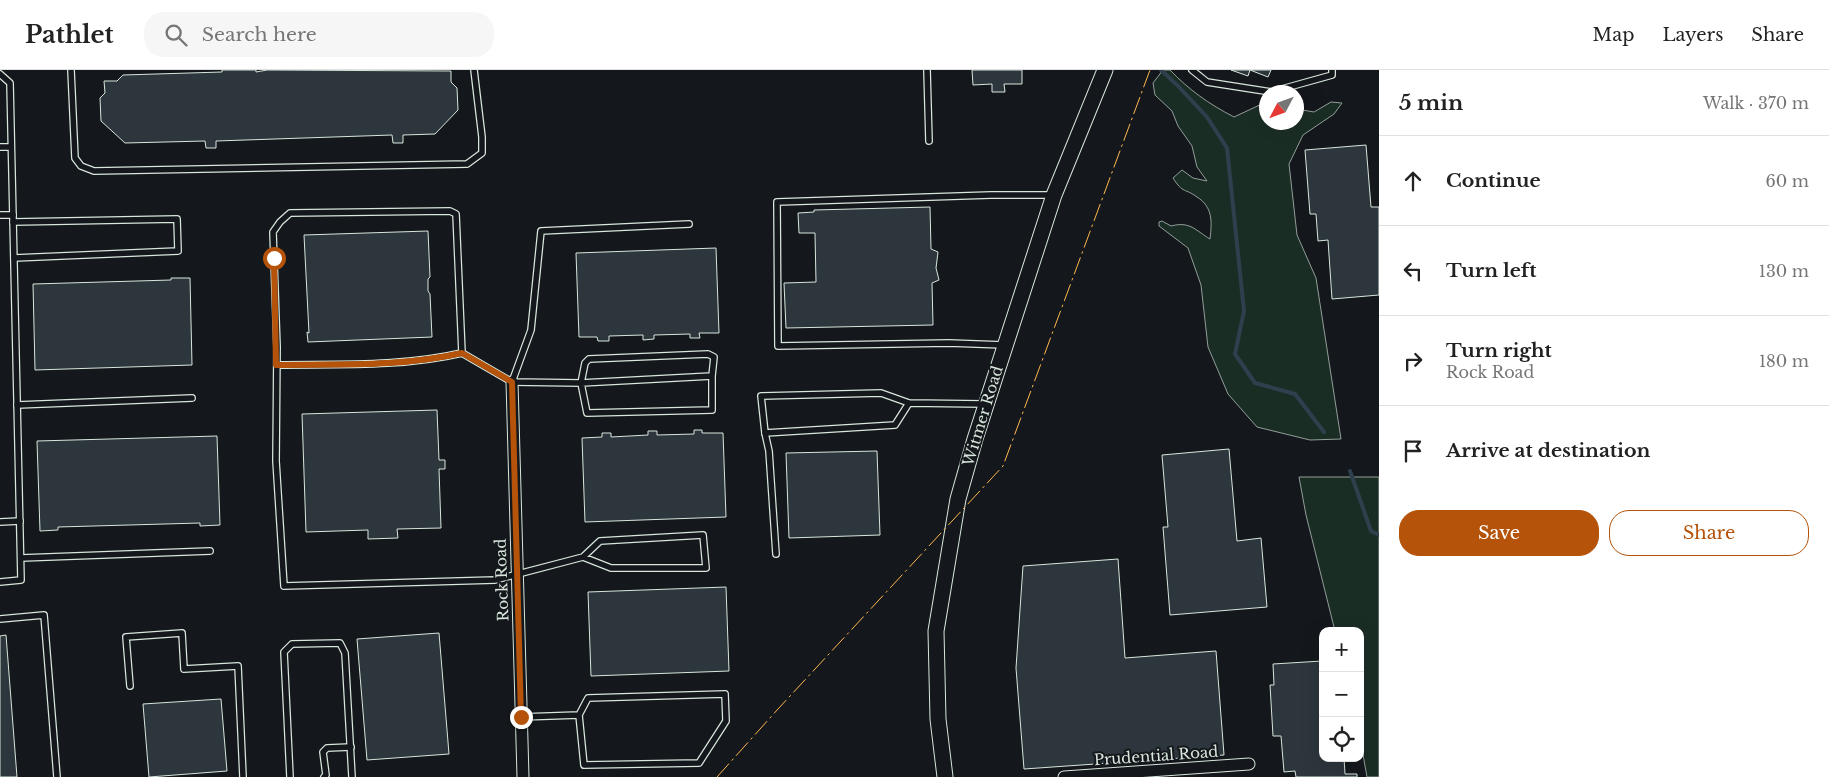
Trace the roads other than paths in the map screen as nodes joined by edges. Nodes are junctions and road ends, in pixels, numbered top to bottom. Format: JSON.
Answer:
{"nodes":[{"id":1,"x":72,"y":70,"type":"edge"},
{"id":2,"x":474,"y":70,"type":"edge"},
{"id":3,"x":927,"y":70,"type":"edge"},
{"id":4,"x":1105,"y":70,"type":"edge"},
{"id":5,"x":1192,"y":70,"type":"edge"},
{"id":6,"x":1332,"y":70,"type":"edge"},
{"id":7,"x":0,"y":74,"type":"edge"},
{"id":8,"x":929,"y":141,"type":"dead end"},
{"id":9,"x":0,"y":147,"type":"edge"},
{"id":10,"x":11,"y":147,"type":"junction"},
{"id":11,"x":1054,"y":195,"type":"junction"},
{"id":12,"x":0,"y":215,"type":"edge"},
{"id":13,"x":13,"y":215,"type":"junction"},
{"id":14,"x":13,"y":222,"type":"junction"},
{"id":15,"x":689,"y":224,"type":"dead end"},
{"id":16,"x":14,"y":258,"type":"junction"},
{"id":17,"x":1006,"y":345,"type":"junction"},
{"id":18,"x":462,"y":353,"type":"junction"},
{"id":19,"x":276,"y":365,"type":"junction"},
{"id":20,"x":712,"y":376,"type":"junction"},
{"id":21,"x":512,"y":382,"type":"junction"},
{"id":22,"x":582,"y":383,"type":"junction"},
{"id":23,"x":192,"y":398,"type":"dead end"},
{"id":24,"x":909,"y":403,"type":"junction"},
{"id":25,"x":17,"y":404,"type":"junction"},
{"id":26,"x":986,"y":404,"type":"junction"},
{"id":27,"x":766,"y":433,"type":"junction"},
{"id":28,"x":20,"y":521,"type":"junction"},
{"id":29,"x":0,"y":522,"type":"edge"},
{"id":30,"x":210,"y":551,"type":"dead end"},
{"id":31,"x":776,"y":554,"type":"dead end"},
{"id":32,"x":583,"y":557,"type":"junction"},
{"id":33,"x":21,"y":558,"type":"junction"},
{"id":34,"x":517,"y":573,"type":"junction"},
{"id":35,"x":0,"y":582,"type":"edge"},
{"id":36,"x":0,"y":619,"type":"edge"},
{"id":37,"x":130,"y":686,"type":"dead end"},
{"id":38,"x":579,"y":715,"type":"junction"},
{"id":39,"x":521,"y":717,"type":"junction"},
{"id":40,"x":351,"y":747,"type":"junction"},
{"id":41,"x":1249,"y":764,"type":"dead end"},
{"id":42,"x":57,"y":777,"type":"edge"},
{"id":43,"x":243,"y":777,"type":"edge"},
{"id":44,"x":290,"y":777,"type":"edge"},
{"id":45,"x":324,"y":777,"type":"edge"},
{"id":46,"x":352,"y":777,"type":"edge"},
{"id":47,"x":523,"y":777,"type":"edge"},
{"id":48,"x":945,"y":777,"type":"edge"},
{"id":49,"x":1064,"y":777,"type":"edge"}],
"edges":[{"from":1,"to":2,"type":"lane"},
{"from":3,"to":8,"type":"lane"},
{"from":4,"to":11,"type":"street","name":"Witmer Road"},
{"from":5,"to":6,"type":"lane"},
{"from":7,"to":10,"type":"lane"},
{"from":9,"to":10,"type":"lane"},
{"from":10,"to":13,"type":"lane"},
{"from":11,"to":17,"type":"street","name":"Witmer Road"},
{"from":11,"to":17,"type":"lane"},
{"from":12,"to":13,"type":"lane"},
{"from":13,"to":14,"type":"lane"},
{"from":14,"to":16,"type":"lane"},
{"from":14,"to":16,"type":"lane"},
{"from":15,"to":21,"type":"lane"},
{"from":16,"to":25,"type":"lane"},
{"from":17,"to":26,"type":"street","name":"Witmer Road"},
{"from":18,"to":19,"type":"lane"},
{"from":18,"to":19,"type":"lane"},
{"from":18,"to":21,"type":"lane"},
{"from":19,"to":34,"type":"lane"},
{"from":20,"to":22,"type":"lane"},
{"from":20,"to":22,"type":"lane"},
{"from":20,"to":22,"type":"lane"},
{"from":21,"to":22,"type":"lane"},
{"from":21,"to":34,"type":"street","name":"Rock Road"},
{"from":23,"to":25,"type":"lane"},
{"from":24,"to":26,"type":"lane"},
{"from":24,"to":27,"type":"lane"},
{"from":24,"to":27,"type":"lane"},
{"from":25,"to":28,"type":"lane"},
{"from":26,"to":48,"type":"street","name":"Witmer Road"},
{"from":27,"to":31,"type":"lane"},
{"from":28,"to":29,"type":"lane"},
{"from":28,"to":33,"type":"lane"},
{"from":30,"to":33,"type":"lane"},
{"from":32,"to":32,"type":"lane"},
{"from":32,"to":34,"type":"lane"},
{"from":33,"to":35,"type":"lane"},
{"from":34,"to":39,"type":"street","name":"Rock Road"},
{"from":36,"to":42,"type":"lane"},
{"from":37,"to":43,"type":"lane"},
{"from":38,"to":38,"type":"lane"},
{"from":38,"to":39,"type":"lane"},
{"from":39,"to":47,"type":"street","name":"Rock Road"},
{"from":40,"to":44,"type":"lane"},
{"from":40,"to":45,"type":"lane"},
{"from":40,"to":46,"type":"lane"},
{"from":41,"to":49,"type":"street","name":"Prudential Road"}]}
